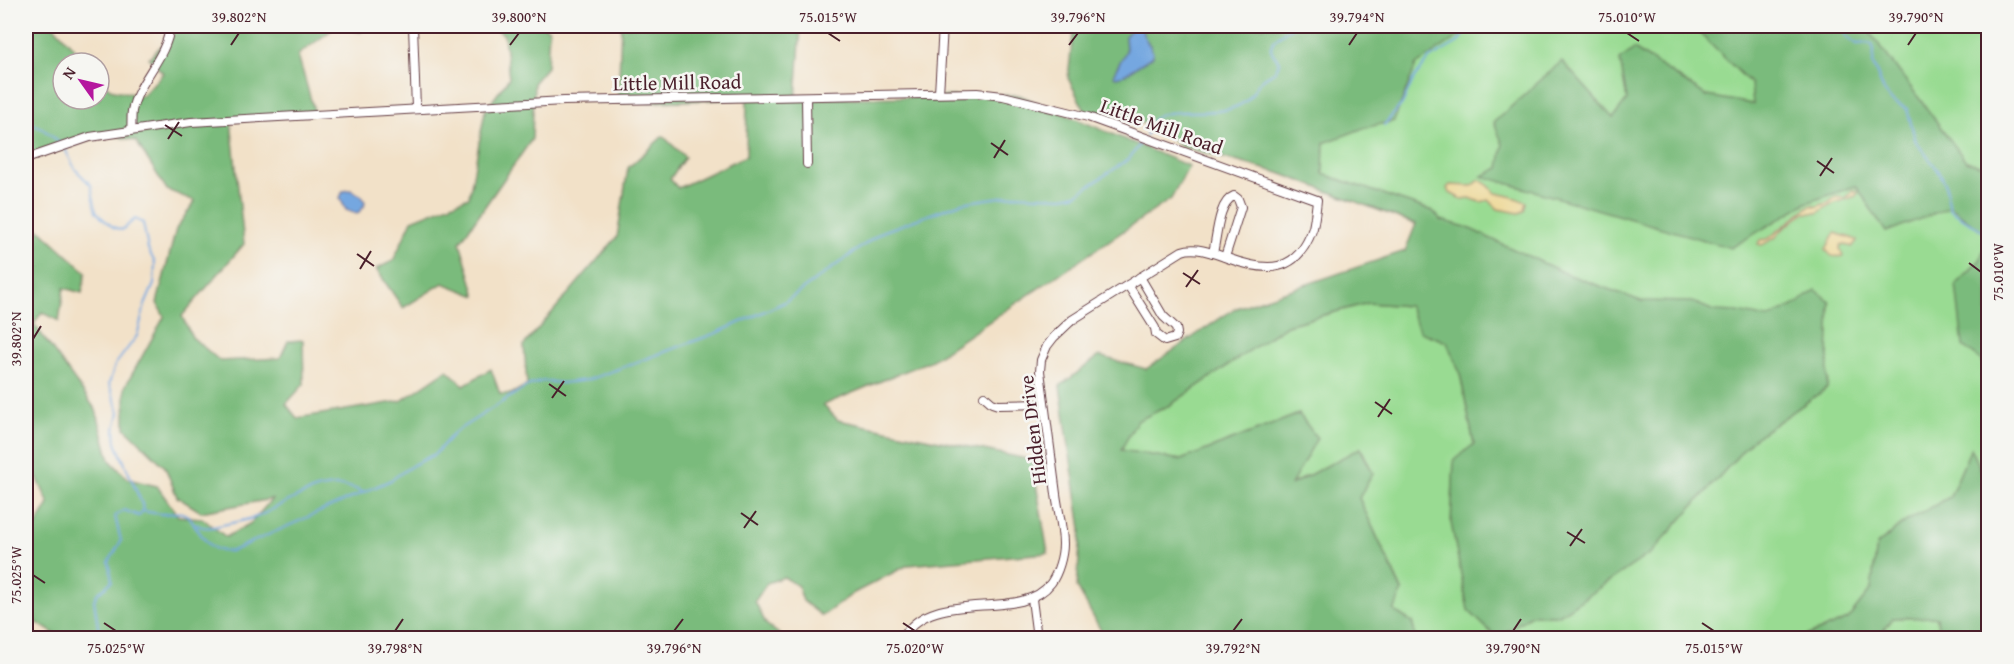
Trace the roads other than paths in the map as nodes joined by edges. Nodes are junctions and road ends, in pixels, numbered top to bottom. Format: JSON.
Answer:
{"nodes":[{"id":1,"x":170,"y":26,"type":"edge"},
{"id":2,"x":413,"y":26,"type":"edge"},
{"id":3,"x":943,"y":26,"type":"edge"},
{"id":4,"x":939,"y":93,"type":"junction"},
{"id":5,"x":806,"y":97,"type":"junction"},
{"id":6,"x":416,"y":108,"type":"junction"},
{"id":7,"x":131,"y":130,"type":"junction"},
{"id":8,"x":26,"y":159,"type":"edge"},
{"id":9,"x":807,"y":164,"type":"dead end"},
{"id":10,"x":1317,"y":200,"type":"joint"},
{"id":11,"x":1213,"y":253,"type":"junction"},
{"id":12,"x":1225,"y":257,"type":"junction"},
{"id":13,"x":1140,"y":277,"type":"junction"},
{"id":14,"x":1128,"y":285,"type":"junction"},
{"id":15,"x":984,"y":396,"type":"dead end"},
{"id":16,"x":1044,"y":404,"type":"junction"},
{"id":17,"x":1032,"y":599,"type":"junction"},
{"id":18,"x":903,"y":639,"type":"edge"},
{"id":19,"x":1037,"y":639,"type":"edge"}],
"edges":[{"from":1,"to":7,"type":"street"},
{"from":2,"to":6,"type":"street"},
{"from":3,"to":4,"type":"street"},
{"from":4,"to":5,"type":"street","name":"Little Mill Road"},
{"from":4,"to":10,"type":"street","name":"Little Mill Road"},
{"from":5,"to":6,"type":"street","name":"Little Mill Road"},
{"from":5,"to":9,"type":"street"},
{"from":6,"to":7,"type":"street","name":"Little Mill Road"},
{"from":7,"to":8,"type":"street","name":"Little Mill Road"},
{"from":10,"to":12,"type":"street","name":"Hidden Drive"},
{"from":11,"to":12,"type":"street","name":"Hidden Drive"},
{"from":11,"to":12,"type":"street"},
{"from":11,"to":13,"type":"street","name":"Hidden Drive"},
{"from":13,"to":14,"type":"street","name":"Hidden Drive"},
{"from":13,"to":14,"type":"street"},
{"from":14,"to":16,"type":"street","name":"Hidden Drive"},
{"from":15,"to":16,"type":"street"},
{"from":16,"to":17,"type":"street","name":"Hidden Drive"},
{"from":17,"to":18,"type":"street"},
{"from":17,"to":19,"type":"street"}]}
